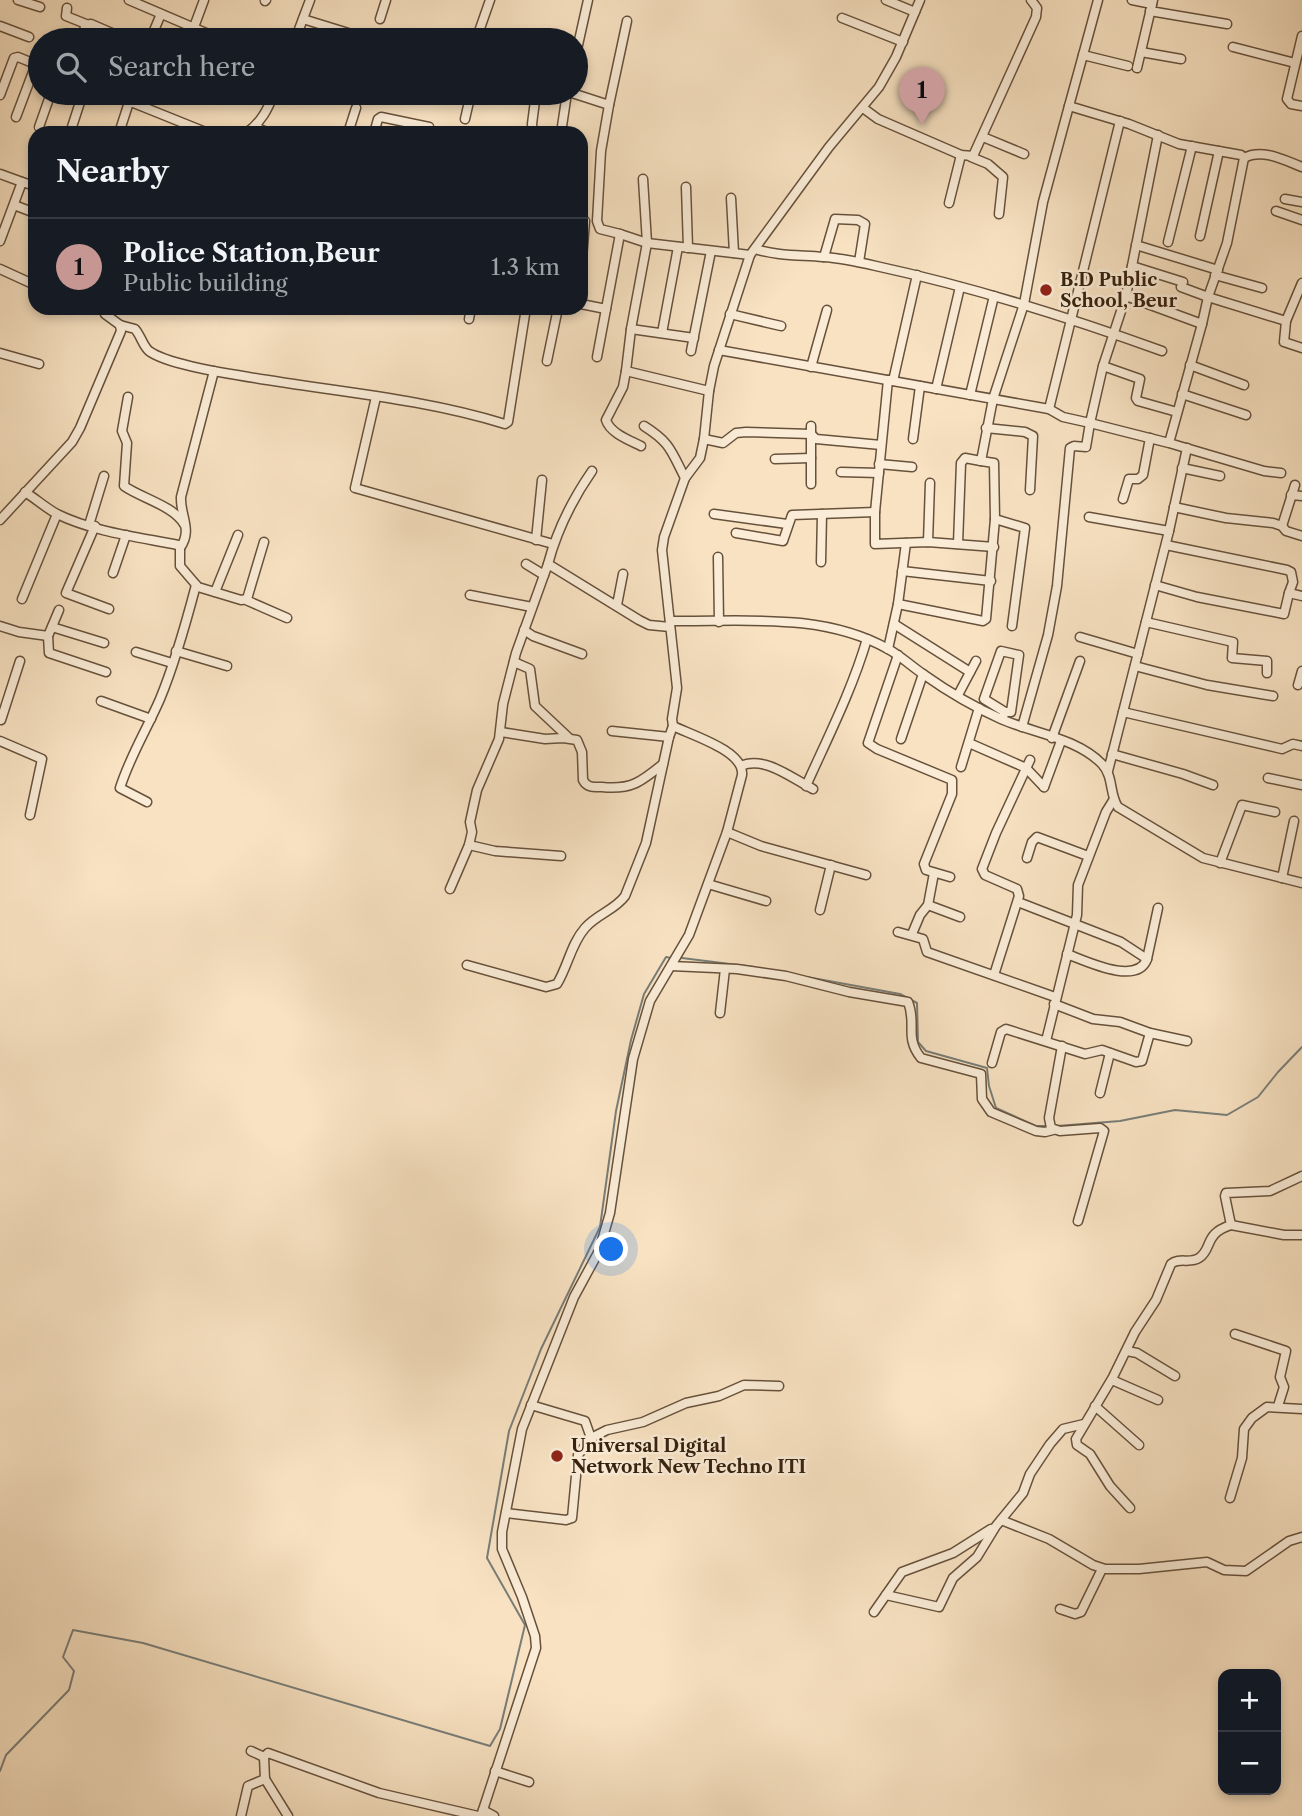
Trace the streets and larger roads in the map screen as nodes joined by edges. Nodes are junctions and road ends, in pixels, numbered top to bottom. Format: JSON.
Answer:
{"nodes":[{"id":1,"x":18,"y":0,"type":"edge"},
{"id":2,"x":128,"y":0,"type":"edge"},
{"id":3,"x":204,"y":0,"type":"edge"},
{"id":4,"x":310,"y":0,"type":"edge"},
{"id":5,"x":386,"y":0,"type":"edge"},
{"id":6,"x":490,"y":0,"type":"edge"},
{"id":7,"x":587,"y":0,"type":"edge"},
{"id":8,"x":886,"y":0,"type":"edge"},
{"id":9,"x":919,"y":0,"type":"edge"},
{"id":10,"x":1031,"y":0,"type":"edge"},
{"id":11,"x":1098,"y":0,"type":"edge"},
{"id":12,"x":1132,"y":0,"type":"edge"},
{"id":13,"x":1152,"y":5,"type":"edge"},
{"id":14,"x":40,"y":6,"type":"dead end"},
{"id":15,"x":67,"y":8,"type":"dead end"},
{"id":16,"x":915,"y":12,"type":"junction"},
{"id":17,"x":161,"y":14,"type":"junction"},
{"id":18,"x":842,"y":18,"type":"dead end"},
{"id":19,"x":303,"y":19,"type":"junction"},
{"id":20,"x":380,"y":19,"type":"dead end"},
{"id":21,"x":627,"y":21,"type":"dead end"},
{"id":22,"x":1227,"y":24,"type":"dead end"},
{"id":23,"x":86,"y":25,"type":"junction"},
{"id":24,"x":0,"y":26,"type":"edge"},
{"id":25,"x":194,"y":27,"type":"joint"},
{"id":26,"x":85,"y":28,"type":"edge"},
{"id":27,"x":100,"y":28,"type":"edge"},
{"id":28,"x":155,"y":28,"type":"edge"},
{"id":29,"x":300,"y":28,"type":"edge"},
{"id":30,"x":332,"y":28,"type":"edge"},
{"id":31,"x":480,"y":28,"type":"edge"},
{"id":32,"x":581,"y":28,"type":"edge"},
{"id":33,"x":1302,"y":36,"type":"edge"},
{"id":34,"x":28,"y":37,"type":"edge"},
{"id":35,"x":903,"y":42,"type":"junction"},
{"id":36,"x":1233,"y":47,"type":"dead end"},
{"id":37,"x":1141,"y":52,"type":"junction"},
{"id":38,"x":1083,"y":55,"type":"junction"},
{"id":39,"x":1181,"y":59,"type":"dead end"},
{"id":40,"x":28,"y":61,"type":"edge"},
{"id":41,"x":1295,"y":63,"type":"junction"},
{"id":42,"x":0,"y":68,"type":"edge"},
{"id":43,"x":9,"y":71,"type":"junction"},
{"id":44,"x":28,"y":89,"type":"edge"},
{"id":45,"x":0,"y":95,"type":"edge"},
{"id":46,"x":588,"y":98,"type":"edge"},
{"id":47,"x":609,"y":104,"type":"junction"},
{"id":48,"x":46,"y":105,"type":"edge"},
{"id":49,"x":79,"y":105,"type":"edge"},
{"id":50,"x":129,"y":105,"type":"edge"},
{"id":51,"x":149,"y":105,"type":"edge"},
{"id":52,"x":269,"y":105,"type":"edge"},
{"id":53,"x":468,"y":105,"type":"edge"},
{"id":54,"x":534,"y":105,"type":"edge"},
{"id":55,"x":567,"y":105,"type":"edge"},
{"id":56,"x":1069,"y":106,"type":"junction"},
{"id":57,"x":1302,"y":106,"type":"edge"},
{"id":58,"x":356,"y":107,"type":"dead end"},
{"id":59,"x":863,"y":108,"type":"junction"},
{"id":60,"x":16,"y":117,"type":"dead end"},
{"id":61,"x":465,"y":119,"type":"dead end"},
{"id":62,"x":1120,"y":121,"type":"junction"},
{"id":63,"x":38,"y":126,"type":"edge"},
{"id":64,"x":72,"y":126,"type":"edge"},
{"id":65,"x":122,"y":126,"type":"edge"},
{"id":66,"x":193,"y":126,"type":"edge"},
{"id":67,"x":256,"y":126,"type":"edge"},
{"id":68,"x":350,"y":126,"type":"edge"},
{"id":69,"x":376,"y":126,"type":"edge"},
{"id":70,"x":424,"y":126,"type":"edge"},
{"id":71,"x":531,"y":126,"type":"edge"},
{"id":72,"x":563,"y":126,"type":"edge"},
{"id":73,"x":1158,"y":135,"type":"junction"},
{"id":74,"x":983,"y":136,"type":"junction"},
{"id":75,"x":1192,"y":146,"type":"junction"},
{"id":76,"x":1219,"y":151,"type":"junction"},
{"id":77,"x":1024,"y":154,"type":"dead end"},
{"id":78,"x":966,"y":156,"type":"junction"},
{"id":79,"x":1244,"y":158,"type":"junction"},
{"id":80,"x":1302,"y":167,"type":"edge"},
{"id":81,"x":0,"y":174,"type":"edge"},
{"id":82,"x":643,"y":179,"type":"dead end"},
{"id":83,"x":22,"y":182,"type":"junction"},
{"id":84,"x":28,"y":184,"type":"edge"},
{"id":85,"x":686,"y":187,"type":"dead end"},
{"id":86,"x":731,"y":198,"type":"dead end"},
{"id":87,"x":1285,"y":199,"type":"dead end"},
{"id":88,"x":1302,"y":202,"type":"edge"},
{"id":89,"x":948,"y":203,"type":"dead end"},
{"id":90,"x":14,"y":205,"type":"junction"},
{"id":91,"x":28,"y":210,"type":"edge"},
{"id":92,"x":1276,"y":211,"type":"dead end"},
{"id":93,"x":999,"y":214,"type":"dead end"},
{"id":94,"x":588,"y":220,"type":"edge"},
{"id":95,"x":1302,"y":220,"type":"edge"},
{"id":96,"x":597,"y":221,"type":"junction"},
{"id":97,"x":620,"y":234,"type":"junction"},
{"id":98,"x":1200,"y":236,"type":"dead end"},
{"id":99,"x":0,"y":241,"type":"edge"},
{"id":100,"x":1168,"y":242,"type":"dead end"},
{"id":101,"x":647,"y":243,"type":"junction"},
{"id":102,"x":1136,"y":246,"type":"junction"},
{"id":103,"x":678,"y":247,"type":"junction"},
{"id":104,"x":688,"y":248,"type":"junction"},
{"id":105,"x":711,"y":251,"type":"junction"},
{"id":106,"x":752,"y":252,"type":"junction"},
{"id":107,"x":734,"y":253,"type":"junction"},
{"id":108,"x":824,"y":257,"type":"junction"},
{"id":109,"x":859,"y":262,"type":"junction"},
{"id":110,"x":1132,"y":266,"type":"junction"},
{"id":111,"x":0,"y":269,"type":"edge"},
{"id":112,"x":1217,"y":272,"type":"junction"},
{"id":113,"x":917,"y":275,"type":"junction"},
{"id":114,"x":28,"y":282,"type":"edge"},
{"id":115,"x":1302,"y":283,"type":"edge"},
{"id":116,"x":960,"y":287,"type":"junction"},
{"id":117,"x":1262,"y":288,"type":"dead end"},
{"id":118,"x":994,"y":296,"type":"junction"},
{"id":119,"x":1126,"y":296,"type":"junction"},
{"id":120,"x":1208,"y":297,"type":"junction"},
{"id":121,"x":1024,"y":304,"type":"junction"},
{"id":122,"x":588,"y":305,"type":"edge"},
{"id":123,"x":606,"y":309,"type":"junction"},
{"id":124,"x":827,"y":310,"type":"dead end"},
{"id":125,"x":730,"y":314,"type":"junction"},
{"id":126,"x":109,"y":315,"type":"edge"},
{"id":127,"x":470,"y":315,"type":"edge"},
{"id":128,"x":525,"y":315,"type":"edge"},
{"id":129,"x":557,"y":315,"type":"edge"},
{"id":130,"x":469,"y":319,"type":"dead end"},
{"id":131,"x":1072,"y":319,"type":"junction"},
{"id":132,"x":1286,"y":321,"type":"junction"},
{"id":133,"x":1202,"y":324,"type":"junction"},
{"id":134,"x":120,"y":325,"type":"junction"},
{"id":135,"x":781,"y":326,"type":"dead end"},
{"id":136,"x":631,"y":329,"type":"junction"},
{"id":137,"x":663,"y":333,"type":"junction"},
{"id":138,"x":1113,"y":333,"type":"junction"},
{"id":139,"x":694,"y":338,"type":"junction"},
{"id":140,"x":1302,"y":348,"type":"edge"},
{"id":141,"x":719,"y":350,"type":"junction"},
{"id":142,"x":691,"y":351,"type":"dead end"},
{"id":143,"x":1162,"y":351,"type":"dead end"},
{"id":144,"x":0,"y":353,"type":"edge"},
{"id":145,"x":597,"y":357,"type":"dead end"},
{"id":146,"x":547,"y":361,"type":"dead end"},
{"id":147,"x":39,"y":365,"type":"dead end"},
{"id":148,"x":1190,"y":365,"type":"junction"},
{"id":149,"x":1103,"y":366,"type":"junction"},
{"id":150,"x":811,"y":367,"type":"junction"},
{"id":151,"x":214,"y":371,"type":"junction"},
{"id":152,"x":626,"y":371,"type":"junction"},
{"id":153,"x":890,"y":381,"type":"junction"},
{"id":154,"x":1244,"y":385,"type":"dead end"},
{"id":155,"x":920,"y":386,"type":"junction"},
{"id":156,"x":936,"y":389,"type":"junction"},
{"id":157,"x":709,"y":391,"type":"junction"},
{"id":158,"x":1182,"y":394,"type":"junction"},
{"id":159,"x":970,"y":395,"type":"junction"},
{"id":160,"x":128,"y":397,"type":"dead end"},
{"id":161,"x":376,"y":397,"type":"junction"},
{"id":162,"x":993,"y":399,"type":"junction"},
{"id":163,"x":1049,"y":409,"type":"junction"},
{"id":164,"x":1177,"y":412,"type":"junction"},
{"id":165,"x":1246,"y":415,"type":"dead end"},
{"id":166,"x":1090,"y":423,"type":"junction"},
{"id":167,"x":644,"y":426,"type":"dead end"},
{"id":168,"x":986,"y":428,"type":"junction"},
{"id":169,"x":811,"y":430,"type":"junction"},
{"id":170,"x":704,"y":439,"type":"junction"},
{"id":171,"x":913,"y":439,"type":"dead end"},
{"id":172,"x":1150,"y":439,"type":"junction"},
{"id":173,"x":1169,"y":443,"type":"junction"},
{"id":174,"x":881,"y":445,"type":"junction"},
{"id":175,"x":641,"y":446,"type":"dead end"},
{"id":176,"x":1187,"y":448,"type":"junction"},
{"id":177,"x":811,"y":458,"type":"junction"},
{"id":178,"x":775,"y":459,"type":"dead end"},
{"id":179,"x":981,"y":461,"type":"junction"},
{"id":180,"x":912,"y":467,"type":"dead end"},
{"id":181,"x":879,"y":468,"type":"junction"},
{"id":182,"x":1182,"y":468,"type":"junction"},
{"id":183,"x":592,"y":471,"type":"dead end"},
{"id":184,"x":841,"y":472,"type":"dead end"},
{"id":185,"x":1281,"y":473,"type":"dead end"},
{"id":186,"x":104,"y":476,"type":"dead end"},
{"id":187,"x":1220,"y":476,"type":"dead end"},
{"id":188,"x":685,"y":478,"type":"junction"},
{"id":189,"x":542,"y":480,"type":"dead end"},
{"id":190,"x":930,"y":483,"type":"dead end"},
{"id":191,"x":811,"y":484,"type":"dead end"},
{"id":192,"x":1295,"y":485,"type":"dead end"},
{"id":193,"x":1030,"y":490,"type":"dead end"},
{"id":194,"x":25,"y":492,"type":"junction"},
{"id":195,"x":1292,"y":495,"type":"junction"},
{"id":196,"x":1302,"y":496,"type":"edge"},
{"id":197,"x":1123,"y":499,"type":"dead end"},
{"id":198,"x":1174,"y":507,"type":"junction"},
{"id":199,"x":875,"y":512,"type":"junction"},
{"id":200,"x":822,"y":513,"type":"junction"},
{"id":201,"x":57,"y":514,"type":"junction"},
{"id":202,"x":714,"y":514,"type":"dead end"},
{"id":203,"x":1089,"y":517,"type":"dead end"},
{"id":204,"x":995,"y":519,"type":"junction"},
{"id":205,"x":0,"y":520,"type":"edge"},
{"id":206,"x":788,"y":524,"type":"junction"},
{"id":207,"x":92,"y":525,"type":"junction"},
{"id":208,"x":1282,"y":526,"type":"junction"},
{"id":209,"x":1169,"y":531,"type":"junction"},
{"id":210,"x":736,"y":533,"type":"dead end"},
{"id":211,"x":126,"y":535,"type":"junction"},
{"id":212,"x":238,"y":535,"type":"dead end"},
{"id":213,"x":1302,"y":537,"type":"edge"},
{"id":214,"x":536,"y":540,"type":"junction"},
{"id":215,"x":264,"y":542,"type":"dead end"},
{"id":216,"x":928,"y":542,"type":"junction"},
{"id":217,"x":906,"y":543,"type":"junction"},
{"id":218,"x":553,"y":544,"type":"junction"},
{"id":219,"x":958,"y":544,"type":"junction"},
{"id":220,"x":183,"y":545,"type":"junction"},
{"id":221,"x":1166,"y":545,"type":"junction"},
{"id":222,"x":994,"y":547,"type":"junction"},
{"id":223,"x":718,"y":557,"type":"dead end"},
{"id":224,"x":821,"y":562,"type":"dead end"},
{"id":225,"x":526,"y":564,"type":"dead end"},
{"id":226,"x":548,"y":564,"type":"junction"},
{"id":227,"x":902,"y":571,"type":"junction"},
{"id":228,"x":113,"y":573,"type":"dead end"},
{"id":229,"x":623,"y":574,"type":"dead end"},
{"id":230,"x":544,"y":575,"type":"junction"},
{"id":231,"x":990,"y":582,"type":"junction"},
{"id":232,"x":196,"y":585,"type":"junction"},
{"id":233,"x":1155,"y":585,"type":"junction"},
{"id":234,"x":215,"y":592,"type":"junction"},
{"id":235,"x":1289,"y":593,"type":"junction"},
{"id":236,"x":470,"y":595,"type":"dead end"},
{"id":237,"x":1302,"y":596,"type":"edge"},
{"id":238,"x":22,"y":599,"type":"dead end"},
{"id":239,"x":246,"y":600,"type":"junction"},
{"id":240,"x":898,"y":604,"type":"junction"},
{"id":241,"x":617,"y":605,"type":"junction"},
{"id":242,"x":532,"y":607,"type":"junction"},
{"id":243,"x":109,"y":609,"type":"dead end"},
{"id":244,"x":59,"y":610,"type":"dead end"},
{"id":245,"x":287,"y":618,"type":"dead end"},
{"id":246,"x":719,"y":622,"type":"junction"},
{"id":247,"x":1146,"y":622,"type":"junction"},
{"id":248,"x":670,"y":624,"type":"junction"},
{"id":249,"x":894,"y":624,"type":"junction"},
{"id":250,"x":0,"y":626,"type":"edge"},
{"id":251,"x":1012,"y":626,"type":"dead end"},
{"id":252,"x":524,"y":630,"type":"junction"},
{"id":253,"x":50,"y":631,"type":"junction"},
{"id":254,"x":1080,"y":637,"type":"dead end"},
{"id":255,"x":867,"y":639,"type":"junction"},
{"id":256,"x":103,"y":643,"type":"dead end"},
{"id":257,"x":888,"y":649,"type":"junction"},
{"id":258,"x":176,"y":651,"type":"junction"},
{"id":259,"x":136,"y":652,"type":"dead end"},
{"id":260,"x":582,"y":654,"type":"dead end"},
{"id":261,"x":1138,"y":654,"type":"junction"},
{"id":262,"x":898,"y":656,"type":"junction"},
{"id":263,"x":20,"y":661,"type":"dead end"},
{"id":264,"x":976,"y":661,"type":"dead end"},
{"id":265,"x":1080,"y":661,"type":"dead end"},
{"id":266,"x":514,"y":662,"type":"junction"},
{"id":267,"x":172,"y":663,"type":"junction"},
{"id":268,"x":227,"y":666,"type":"dead end"},
{"id":269,"x":1135,"y":666,"type":"junction"},
{"id":270,"x":1302,"y":671,"type":"edge"},
{"id":271,"x":106,"y":672,"type":"dead end"},
{"id":272,"x":970,"y":672,"type":"junction"},
{"id":273,"x":1266,"y":673,"type":"dead end"},
{"id":274,"x":923,"y":674,"type":"junction"},
{"id":275,"x":1298,"y":685,"type":"dead end"},
{"id":276,"x":958,"y":695,"type":"junction"},
{"id":277,"x":1273,"y":696,"type":"dead end"},
{"id":278,"x":101,"y":701,"type":"dead end"},
{"id":279,"x":979,"y":708,"type":"junction"},
{"id":280,"x":1123,"y":712,"type":"junction"},
{"id":281,"x":1003,"y":715,"type":"junction"},
{"id":282,"x":151,"y":719,"type":"junction"},
{"id":283,"x":0,"y":720,"type":"edge"},
{"id":284,"x":673,"y":726,"type":"junction"},
{"id":285,"x":0,"y":727,"type":"edge"},
{"id":286,"x":1022,"y":727,"type":"junction"},
{"id":287,"x":612,"y":731,"type":"dead end"},
{"id":288,"x":501,"y":732,"type":"junction"},
{"id":289,"x":669,"y":737,"type":"junction"},
{"id":290,"x":569,"y":738,"type":"junction"},
{"id":291,"x":901,"y":739,"type":"dead end"},
{"id":292,"x":1056,"y":739,"type":"junction"},
{"id":293,"x":0,"y":741,"type":"edge"},
{"id":294,"x":969,"y":743,"type":"junction"},
{"id":295,"x":1302,"y":746,"type":"edge"},
{"id":296,"x":1112,"y":754,"type":"junction"},
{"id":297,"x":663,"y":764,"type":"junction"},
{"id":298,"x":1028,"y":764,"type":"junction"},
{"id":299,"x":741,"y":766,"type":"junction"},
{"id":300,"x":961,"y":766,"type":"dead end"},
{"id":301,"x":1108,"y":771,"type":"junction"},
{"id":302,"x":1268,"y":778,"type":"dead end"},
{"id":303,"x":1213,"y":785,"type":"dead end"},
{"id":304,"x":1302,"y":785,"type":"edge"},
{"id":305,"x":1114,"y":799,"type":"junction"},
{"id":306,"x":147,"y":802,"type":"dead end"},
{"id":307,"x":1275,"y":812,"type":"dead end"},
{"id":308,"x":30,"y":816,"type":"dead end"},
{"id":309,"x":1294,"y":821,"type":"dead end"},
{"id":310,"x":727,"y":832,"type":"junction"},
{"id":311,"x":469,"y":845,"type":"junction"},
{"id":312,"x":561,"y":856,"type":"dead end"},
{"id":313,"x":1088,"y":856,"type":"junction"},
{"id":314,"x":1027,"y":859,"type":"dead end"},
{"id":315,"x":1220,"y":863,"type":"junction"},
{"id":316,"x":831,"y":865,"type":"junction"},
{"id":317,"x":934,"y":873,"type":"junction"},
{"id":318,"x":866,"y":875,"type":"dead end"},
{"id":319,"x":950,"y":877,"type":"dead end"},
{"id":320,"x":1282,"y":878,"type":"junction"},
{"id":321,"x":1302,"y":883,"type":"edge"},
{"id":322,"x":708,"y":884,"type":"junction"},
{"id":323,"x":450,"y":889,"type":"dead end"},
{"id":324,"x":766,"y":901,"type":"dead end"},
{"id":325,"x":1018,"y":902,"type":"junction"},
{"id":326,"x":928,"y":905,"type":"junction"},
{"id":327,"x":1158,"y":908,"type":"dead end"},
{"id":328,"x":820,"y":910,"type":"dead end"},
{"id":329,"x":960,"y":917,"type":"dead end"},
{"id":330,"x":1075,"y":923,"type":"junction"},
{"id":331,"x":898,"y":932,"type":"dead end"},
{"id":332,"x":912,"y":934,"type":"junction"},
{"id":333,"x":1067,"y":954,"type":"junction"},
{"id":334,"x":1147,"y":959,"type":"junction"},
{"id":335,"x":467,"y":965,"type":"dead end"},
{"id":336,"x":671,"y":966,"type":"junction"},
{"id":337,"x":725,"y":969,"type":"junction"},
{"id":338,"x":994,"y":975,"type":"junction"},
{"id":339,"x":1054,"y":1001,"type":"junction"},
{"id":340,"x":720,"y":1013,"type":"dead end"},
{"id":341,"x":1150,"y":1033,"type":"junction"},
{"id":342,"x":1046,"y":1041,"type":"junction"},
{"id":343,"x":1187,"y":1041,"type":"dead end"},
{"id":344,"x":1062,"y":1046,"type":"junction"},
{"id":345,"x":1110,"y":1053,"type":"junction"},
{"id":346,"x":992,"y":1063,"type":"dead end"},
{"id":347,"x":1100,"y":1093,"type":"dead end"},
{"id":348,"x":1051,"y":1127,"type":"junction"},
{"id":349,"x":1302,"y":1176,"type":"edge"},
{"id":350,"x":1078,"y":1221,"type":"dead end"},
{"id":351,"x":1231,"y":1225,"type":"junction"},
{"id":352,"x":1302,"y":1236,"type":"edge"},
{"id":353,"x":1235,"y":1334,"type":"dead end"},
{"id":354,"x":1127,"y":1351,"type":"junction"},
{"id":355,"x":1175,"y":1376,"type":"dead end"},
{"id":356,"x":1112,"y":1380,"type":"junction"},
{"id":357,"x":779,"y":1386,"type":"dead end"},
{"id":358,"x":1158,"y":1400,"type":"dead end"},
{"id":359,"x":531,"y":1405,"type":"junction"},
{"id":360,"x":1095,"y":1406,"type":"junction"},
{"id":361,"x":1278,"y":1406,"type":"junction"},
{"id":362,"x":1302,"y":1409,"type":"edge"},
{"id":363,"x":1084,"y":1424,"type":"junction"},
{"id":364,"x":591,"y":1438,"type":"junction"},
{"id":365,"x":1139,"y":1445,"type":"dead end"},
{"id":366,"x":1230,"y":1499,"type":"dead end"},
{"id":367,"x":1130,"y":1508,"type":"dead end"},
{"id":368,"x":506,"y":1513,"type":"junction"},
{"id":369,"x":999,"y":1523,"type":"junction"},
{"id":370,"x":1302,"y":1537,"type":"edge"},
{"id":371,"x":1102,"y":1569,"type":"junction"},
{"id":372,"x":886,"y":1595,"type":"junction"},
{"id":373,"x":1060,"y":1609,"type":"dead end"},
{"id":374,"x":874,"y":1612,"type":"dead end"},
{"id":375,"x":251,"y":1751,"type":"dead end"},
{"id":376,"x":264,"y":1757,"type":"junction"},
{"id":377,"x":495,"y":1771,"type":"junction"},
{"id":378,"x":265,"y":1779,"type":"junction"},
{"id":379,"x":530,"y":1782,"type":"dead end"},
{"id":380,"x":480,"y":1814,"type":"edge"},
{"id":381,"x":241,"y":1816,"type":"edge"},
{"id":382,"x":288,"y":1816,"type":"edge"},
{"id":383,"x":494,"y":1816,"type":"edge"}],
"edges":[{"from":1,"to":14,"type":"street"},
{"from":2,"to":17,"type":"street"},
{"from":3,"to":25,"type":"street"},
{"from":4,"to":19,"type":"street"},
{"from":5,"to":20,"type":"street"},
{"from":6,"to":31,"type":"street"},
{"from":7,"to":32,"type":"street"},
{"from":8,"to":16,"type":"street"},
{"from":9,"to":16,"type":"street"},
{"from":10,"to":74,"type":"street"},
{"from":11,"to":38,"type":"street"},
{"from":12,"to":13,"type":"street"},
{"from":13,"to":22,"type":"street"},
{"from":13,"to":37,"type":"street"},
{"from":15,"to":23,"type":"street"},
{"from":16,"to":35,"type":"street"},
{"from":17,"to":25,"type":"street"},
{"from":17,"to":28,"type":"street"},
{"from":18,"to":35,"type":"street"},
{"from":19,"to":29,"type":"street"},
{"from":19,"to":30,"type":"street"},
{"from":21,"to":47,"type":"street"},
{"from":23,"to":26,"type":"street"},
{"from":23,"to":27,"type":"street"},
{"from":24,"to":34,"type":"street"},
{"from":33,"to":41,"type":"street"},
{"from":35,"to":59,"type":"street"},
{"from":36,"to":41,"type":"street"},
{"from":37,"to":38,"type":"street"},
{"from":37,"to":39,"type":"street"},
{"from":38,"to":56,"type":"street"},
{"from":40,"to":43,"type":"street"},
{"from":41,"to":57,"type":"street"},
{"from":42,"to":43,"type":"street"},
{"from":43,"to":45,"type":"street"},
{"from":44,"to":60,"type":"street"},
{"from":46,"to":47,"type":"street"},
{"from":47,"to":96,"type":"street"},
{"from":48,"to":63,"type":"street"},
{"from":49,"to":64,"type":"street"},
{"from":50,"to":65,"type":"street"},
{"from":51,"to":66,"type":"street"},
{"from":52,"to":67,"type":"street"},
{"from":53,"to":61,"type":"street"},
{"from":54,"to":71,"type":"street"},
{"from":55,"to":72,"type":"street"},
{"from":56,"to":62,"type":"street"},
{"from":56,"to":121,"type":"street"},
{"from":58,"to":68,"type":"street"},
{"from":59,"to":78,"type":"street"},
{"from":59,"to":106,"type":"street"},
{"from":62,"to":73,"type":"street"},
{"from":62,"to":131,"type":"street"},
{"from":69,"to":70,"type":"street"},
{"from":73,"to":75,"type":"street"},
{"from":73,"to":102,"type":"street"},
{"from":74,"to":77,"type":"street"},
{"from":74,"to":78,"type":"street"},
{"from":75,"to":76,"type":"street"},
{"from":75,"to":100,"type":"street"},
{"from":76,"to":79,"type":"street"},
{"from":76,"to":98,"type":"street"},
{"from":78,"to":89,"type":"street"},
{"from":78,"to":93,"type":"street"},
{"from":79,"to":80,"type":"street"},
{"from":79,"to":112,"type":"street"},
{"from":81,"to":83,"type":"street"},
{"from":82,"to":101,"type":"street"},
{"from":83,"to":84,"type":"street"},
{"from":83,"to":90,"type":"street"},
{"from":85,"to":104,"type":"street"},
{"from":86,"to":107,"type":"street"},
{"from":87,"to":88,"type":"street"},
{"from":90,"to":91,"type":"street"},
{"from":90,"to":99,"type":"street"},
{"from":92,"to":95,"type":"street"},
{"from":94,"to":96,"type":"street"},
{"from":96,"to":97,"type":"street"},
{"from":97,"to":101,"type":"street"},
{"from":97,"to":123,"type":"street"},
{"from":101,"to":103,"type":"street"},
{"from":101,"to":136,"type":"street"},
{"from":102,"to":110,"type":"street"},
{"from":102,"to":112,"type":"street"},
{"from":103,"to":104,"type":"street"},
{"from":103,"to":137,"type":"street"},
{"from":104,"to":105,"type":"street"},
{"from":105,"to":107,"type":"street"},
{"from":105,"to":139,"type":"street"},
{"from":106,"to":107,"type":"street"},
{"from":106,"to":108,"type":"street"},
{"from":106,"to":125,"type":"street"},
{"from":108,"to":109,"type":"street"},
{"from":108,"to":109,"type":"street"},
{"from":109,"to":113,"type":"street"},
{"from":110,"to":119,"type":"street"},
{"from":110,"to":120,"type":"street"},
{"from":111,"to":114,"type":"street"},
{"from":112,"to":117,"type":"street"},
{"from":112,"to":120,"type":"street"},
{"from":113,"to":116,"type":"street"},
{"from":113,"to":153,"type":"street"},
{"from":115,"to":132,"type":"street"},
{"from":116,"to":118,"type":"street"},
{"from":116,"to":156,"type":"street"},
{"from":118,"to":121,"type":"street"},
{"from":118,"to":159,"type":"street"},
{"from":119,"to":133,"type":"street"},
{"from":119,"to":138,"type":"street"},
{"from":120,"to":132,"type":"street"},
{"from":120,"to":133,"type":"street"},
{"from":121,"to":131,"type":"street"},
{"from":121,"to":162,"type":"street"},
{"from":122,"to":123,"type":"street"},
{"from":123,"to":145,"type":"street"},
{"from":124,"to":150,"type":"street"},
{"from":125,"to":135,"type":"street"},
{"from":125,"to":141,"type":"street"},
{"from":126,"to":134,"type":"street"},
{"from":127,"to":130,"type":"street"},
{"from":128,"to":161,"type":"street"},
{"from":129,"to":146,"type":"street"},
{"from":131,"to":138,"type":"street"},
{"from":131,"to":163,"type":"street"},
{"from":132,"to":140,"type":"street"},
{"from":133,"to":148,"type":"street"},
{"from":134,"to":151,"type":"street"},
{"from":134,"to":194,"type":"street"},
{"from":136,"to":137,"type":"street"},
{"from":136,"to":152,"type":"street"},
{"from":137,"to":139,"type":"street"},
{"from":138,"to":143,"type":"street"},
{"from":138,"to":149,"type":"street"},
{"from":139,"to":142,"type":"street"},
{"from":141,"to":150,"type":"street"},
{"from":141,"to":157,"type":"street"},
{"from":144,"to":147,"type":"street"},
{"from":148,"to":154,"type":"street"},
{"from":148,"to":158,"type":"street"},
{"from":149,"to":164,"type":"street"},
{"from":149,"to":166,"type":"street"},
{"from":150,"to":153,"type":"street"},
{"from":151,"to":161,"type":"street"},
{"from":151,"to":220,"type":"street"},
{"from":152,"to":157,"type":"street"},
{"from":152,"to":175,"type":"street"},
{"from":153,"to":155,"type":"street"},
{"from":153,"to":174,"type":"street"},
{"from":155,"to":156,"type":"street"},
{"from":155,"to":171,"type":"street"},
{"from":156,"to":159,"type":"street"},
{"from":157,"to":170,"type":"street"},
{"from":158,"to":164,"type":"street"},
{"from":158,"to":165,"type":"street"},
{"from":159,"to":162,"type":"street"},
{"from":160,"to":220,"type":"street"},
{"from":161,"to":214,"type":"street"},
{"from":162,"to":163,"type":"street"},
{"from":162,"to":168,"type":"street"},
{"from":163,"to":166,"type":"street"},
{"from":164,"to":173,"type":"street"},
{"from":166,"to":172,"type":"street"},
{"from":166,"to":286,"type":"street"},
{"from":167,"to":188,"type":"street"},
{"from":168,"to":179,"type":"street"},
{"from":168,"to":193,"type":"street"},
{"from":169,"to":170,"type":"street"},
{"from":169,"to":174,"type":"street"},
{"from":169,"to":177,"type":"street"},
{"from":170,"to":188,"type":"street"},
{"from":172,"to":173,"type":"street"},
{"from":172,"to":197,"type":"street"},
{"from":173,"to":176,"type":"street"},
{"from":174,"to":181,"type":"street"},
{"from":176,"to":182,"type":"street"},
{"from":176,"to":185,"type":"street"},
{"from":177,"to":178,"type":"street"},
{"from":177,"to":191,"type":"street"},
{"from":179,"to":204,"type":"street"},
{"from":179,"to":219,"type":"street"},
{"from":180,"to":181,"type":"street"},
{"from":181,"to":184,"type":"street"},
{"from":181,"to":199,"type":"street"},
{"from":182,"to":187,"type":"street"},
{"from":182,"to":198,"type":"street"},
{"from":183,"to":218,"type":"street"},
{"from":186,"to":207,"type":"street"},
{"from":188,"to":248,"type":"street"},
{"from":189,"to":214,"type":"street"},
{"from":190,"to":216,"type":"street"},
{"from":192,"to":195,"type":"street"},
{"from":194,"to":201,"type":"street"},
{"from":194,"to":205,"type":"street"},
{"from":195,"to":196,"type":"street"},
{"from":195,"to":208,"type":"street"},
{"from":198,"to":208,"type":"street"},
{"from":198,"to":209,"type":"street"},
{"from":199,"to":200,"type":"street"},
{"from":199,"to":217,"type":"street"},
{"from":200,"to":206,"type":"street"},
{"from":200,"to":224,"type":"street"},
{"from":201,"to":207,"type":"street"},
{"from":201,"to":238,"type":"street"},
{"from":202,"to":206,"type":"street"},
{"from":203,"to":209,"type":"street"},
{"from":204,"to":222,"type":"street"},
{"from":204,"to":251,"type":"street"},
{"from":206,"to":210,"type":"street"},
{"from":207,"to":211,"type":"street"},
{"from":207,"to":243,"type":"street"},
{"from":208,"to":213,"type":"street"},
{"from":209,"to":221,"type":"street"},
{"from":211,"to":220,"type":"street"},
{"from":211,"to":228,"type":"street"},
{"from":212,"to":234,"type":"street"},
{"from":214,"to":218,"type":"street"},
{"from":215,"to":239,"type":"street"},
{"from":216,"to":217,"type":"street"},
{"from":216,"to":219,"type":"street"},
{"from":217,"to":227,"type":"street"},
{"from":218,"to":226,"type":"street"},
{"from":219,"to":222,"type":"street"},
{"from":220,"to":232,"type":"street"},
{"from":221,"to":233,"type":"street"},
{"from":221,"to":235,"type":"street"},
{"from":222,"to":231,"type":"street"},
{"from":223,"to":246,"type":"street"},
{"from":225,"to":230,"type":"street"},
{"from":226,"to":230,"type":"street"},
{"from":226,"to":241,"type":"street"},
{"from":227,"to":231,"type":"street"},
{"from":227,"to":240,"type":"street"},
{"from":229,"to":241,"type":"street"},
{"from":230,"to":242,"type":"street"},
{"from":231,"to":240,"type":"street"},
{"from":232,"to":234,"type":"street"},
{"from":232,"to":258,"type":"street"},
{"from":233,"to":235,"type":"street"},
{"from":233,"to":247,"type":"street"},
{"from":234,"to":239,"type":"street"},
{"from":235,"to":237,"type":"street"},
{"from":236,"to":242,"type":"street"},
{"from":239,"to":245,"type":"street"},
{"from":240,"to":249,"type":"street"},
{"from":241,"to":248,"type":"street"},
{"from":242,"to":252,"type":"street"},
{"from":244,"to":253,"type":"street"},
{"from":246,"to":248,"type":"street"},
{"from":246,"to":255,"type":"street"},
{"from":247,"to":261,"type":"street"},
{"from":247,"to":273,"type":"street"},
{"from":248,"to":284,"type":"street"},
{"from":249,"to":257,"type":"street"},
{"from":249,"to":272,"type":"street"},
{"from":250,"to":253,"type":"street"},
{"from":252,"to":260,"type":"street"},
{"from":252,"to":266,"type":"street"},
{"from":253,"to":256,"type":"street"},
{"from":253,"to":271,"type":"street"},
{"from":254,"to":261,"type":"street"},
{"from":255,"to":257,"type":"street"},
{"from":255,"to":299,"type":"street"},
{"from":257,"to":262,"type":"street"},
{"from":258,"to":267,"type":"street"},
{"from":258,"to":268,"type":"street"},
{"from":259,"to":267,"type":"street"},
{"from":261,"to":269,"type":"street"},
{"from":262,"to":274,"type":"street"},
{"from":262,"to":317,"type":"street"},
{"from":263,"to":283,"type":"street"},
{"from":264,"to":272,"type":"street"},
{"from":265,"to":292,"type":"street"},
{"from":266,"to":288,"type":"street"},
{"from":266,"to":290,"type":"street"},
{"from":267,"to":282,"type":"street"},
{"from":269,"to":277,"type":"street"},
{"from":269,"to":280,"type":"street"},
{"from":270,"to":275,"type":"street"},
{"from":272,"to":276,"type":"street"},
{"from":274,"to":276,"type":"street"},
{"from":274,"to":291,"type":"street"},
{"from":276,"to":279,"type":"street"},
{"from":278,"to":282,"type":"street"},
{"from":279,"to":281,"type":"street"},
{"from":279,"to":294,"type":"street"},
{"from":280,"to":295,"type":"street"},
{"from":280,"to":296,"type":"street"},
{"from":281,"to":281,"type":"street"},
{"from":281,"to":286,"type":"street"},
{"from":282,"to":306,"type":"street"},
{"from":283,"to":285,"type":"street"},
{"from":284,"to":289,"type":"street"},
{"from":284,"to":299,"type":"street"},
{"from":286,"to":292,"type":"street"},
{"from":287,"to":289,"type":"street"},
{"from":288,"to":290,"type":"street"},
{"from":288,"to":311,"type":"street"},
{"from":289,"to":297,"type":"street"},
{"from":290,"to":297,"type":"street"},
{"from":292,"to":298,"type":"street"},
{"from":292,"to":301,"type":"street"},
{"from":293,"to":308,"type":"street"},
{"from":294,"to":298,"type":"street"},
{"from":294,"to":300,"type":"street"},
{"from":296,"to":301,"type":"street"},
{"from":296,"to":303,"type":"street"},
{"from":297,"to":335,"type":"street"},
{"from":298,"to":325,"type":"street"},
{"from":299,"to":310,"type":"street"},
{"from":301,"to":305,"type":"street"},
{"from":302,"to":304,"type":"street"},
{"from":305,"to":313,"type":"street"},
{"from":305,"to":315,"type":"street"},
{"from":307,"to":315,"type":"street"},
{"from":309,"to":320,"type":"street"},
{"from":310,"to":316,"type":"street"},
{"from":310,"to":322,"type":"street"},
{"from":311,"to":312,"type":"street"},
{"from":311,"to":323,"type":"street"},
{"from":313,"to":314,"type":"street"},
{"from":313,"to":330,"type":"street"},
{"from":315,"to":320,"type":"street"},
{"from":316,"to":318,"type":"street"},
{"from":316,"to":328,"type":"street"},
{"from":317,"to":319,"type":"street"},
{"from":317,"to":326,"type":"street"},
{"from":320,"to":321,"type":"street"},
{"from":322,"to":324,"type":"street"},
{"from":322,"to":336,"type":"street"},
{"from":325,"to":330,"type":"street"},
{"from":325,"to":338,"type":"street"},
{"from":326,"to":329,"type":"street"},
{"from":326,"to":332,"type":"street"},
{"from":327,"to":334,"type":"street"},
{"from":330,"to":333,"type":"street"},
{"from":330,"to":334,"type":"street"},
{"from":331,"to":332,"type":"street"},
{"from":332,"to":338,"type":"street"},
{"from":333,"to":334,"type":"street"},
{"from":333,"to":339,"type":"street"},
{"from":336,"to":337,"type":"street"},
{"from":336,"to":359,"type":"street"},
{"from":337,"to":340,"type":"street"},
{"from":337,"to":348,"type":"street"},
{"from":338,"to":339,"type":"street"},
{"from":339,"to":341,"type":"street"},
{"from":339,"to":342,"type":"street"},
{"from":341,"to":343,"type":"street"},
{"from":341,"to":345,"type":"street"},
{"from":342,"to":344,"type":"street"},
{"from":342,"to":346,"type":"street"},
{"from":344,"to":345,"type":"street"},
{"from":344,"to":348,"type":"street"},
{"from":345,"to":347,"type":"street"},
{"from":348,"to":350,"type":"street"},
{"from":349,"to":351,"type":"street"},
{"from":351,"to":352,"type":"street"},
{"from":351,"to":354,"type":"street"},
{"from":353,"to":361,"type":"street"},
{"from":354,"to":355,"type":"street"},
{"from":354,"to":356,"type":"street"},
{"from":356,"to":358,"type":"street"},
{"from":356,"to":360,"type":"street"},
{"from":357,"to":364,"type":"street"},
{"from":359,"to":364,"type":"street"},
{"from":359,"to":368,"type":"street"},
{"from":360,"to":363,"type":"street"},
{"from":360,"to":365,"type":"street"},
{"from":361,"to":362,"type":"street"},
{"from":361,"to":366,"type":"street"},
{"from":363,"to":367,"type":"street"},
{"from":363,"to":369,"type":"street"},
{"from":364,"to":368,"type":"street"},
{"from":368,"to":377,"type":"street"},
{"from":369,"to":371,"type":"street"},
{"from":369,"to":372,"type":"street"},
{"from":369,"to":372,"type":"street"},
{"from":370,"to":371,"type":"street"},
{"from":371,"to":373,"type":"street"},
{"from":372,"to":374,"type":"street"},
{"from":375,"to":376,"type":"street"},
{"from":376,"to":378,"type":"street"},
{"from":376,"to":380,"type":"street"},
{"from":377,"to":379,"type":"street"},
{"from":377,"to":380,"type":"street"},
{"from":378,"to":381,"type":"street"},
{"from":378,"to":382,"type":"street"},
{"from":380,"to":383,"type":"street"}]}
